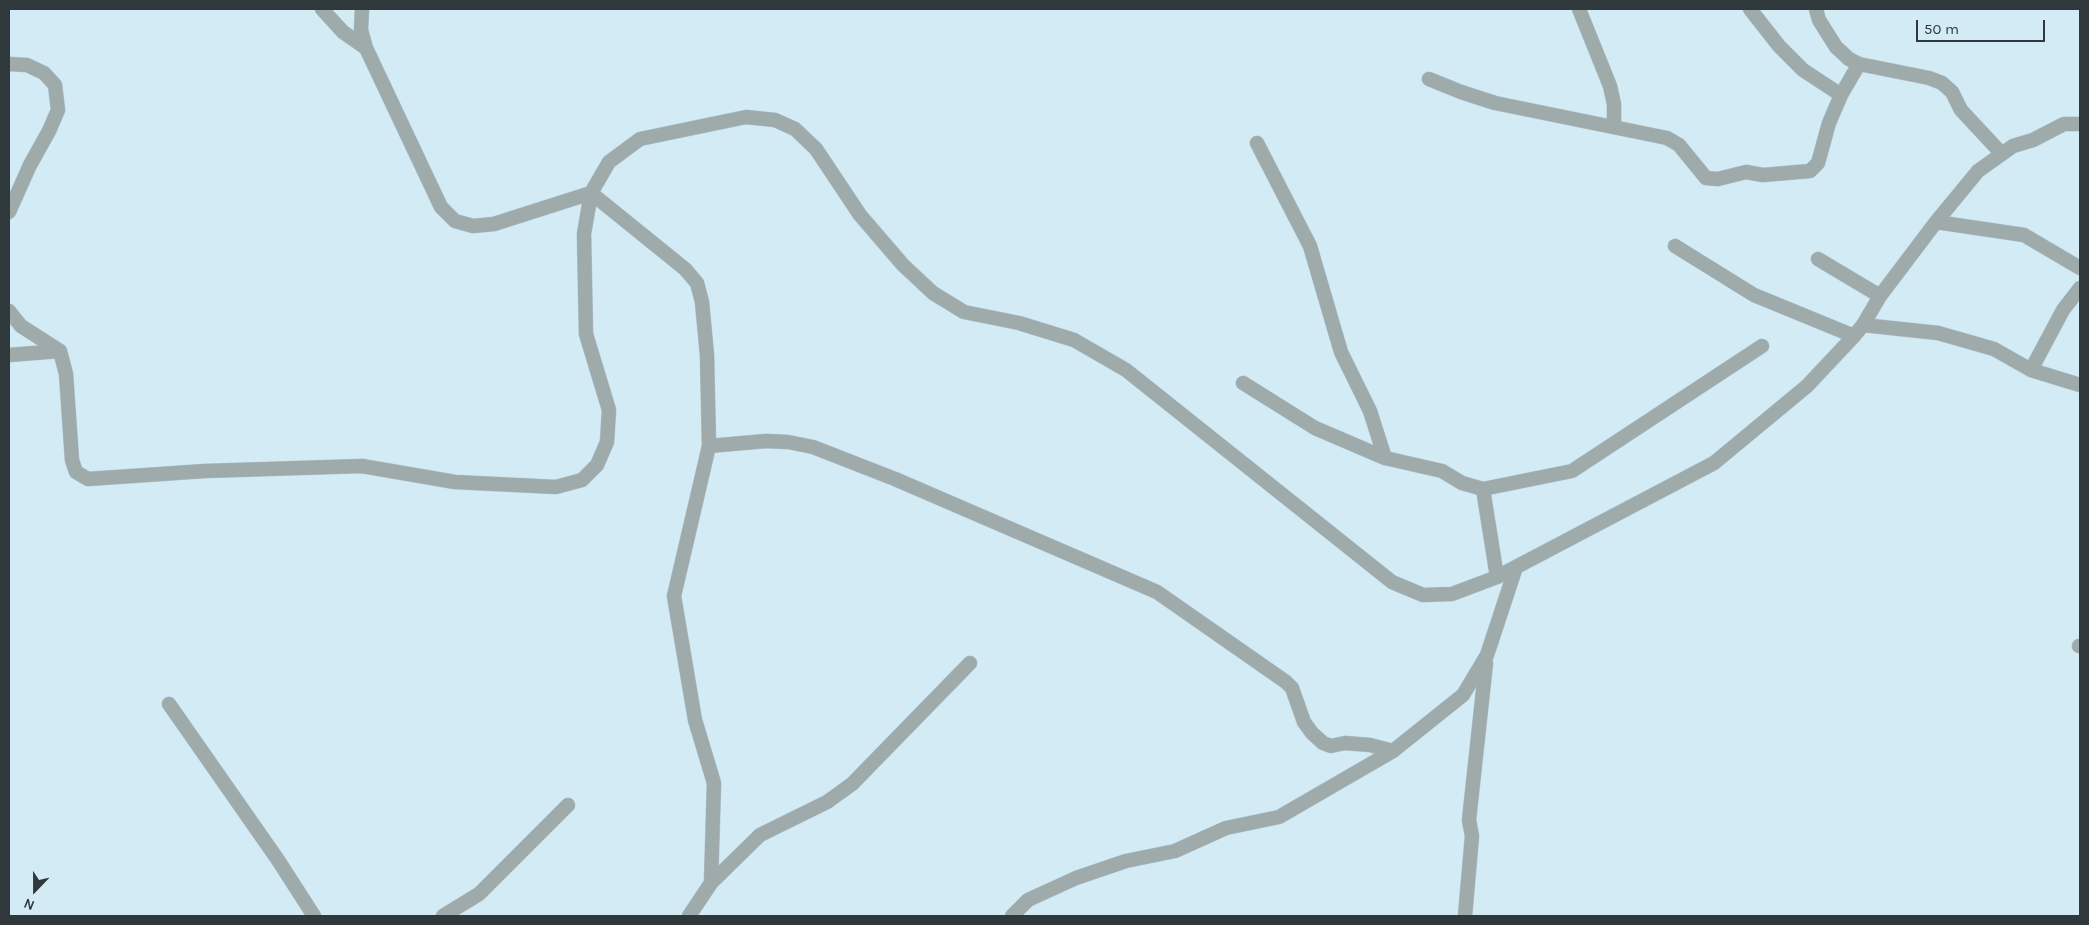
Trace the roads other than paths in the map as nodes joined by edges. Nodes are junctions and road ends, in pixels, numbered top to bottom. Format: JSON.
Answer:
{"nodes":[{"id":1,"x":322,"y":9,"type":"edge"},
{"id":2,"x":362,"y":9,"type":"edge"},
{"id":3,"x":1579,"y":9,"type":"edge"},
{"id":4,"x":1750,"y":9,"type":"edge"},
{"id":5,"x":1816,"y":9,"type":"edge"},
{"id":6,"x":366,"y":48,"type":"junction"},
{"id":7,"x":9,"y":64,"type":"edge"},
{"id":8,"x":1858,"y":64,"type":"junction"},
{"id":9,"x":1429,"y":79,"type":"dead end"},
{"id":10,"x":1840,"y":95,"type":"junction"},
{"id":11,"x":2080,"y":124,"type":"edge"},
{"id":12,"x":1614,"y":126,"type":"junction"},
{"id":13,"x":1257,"y":143,"type":"dead end"},
{"id":14,"x":2002,"y":154,"type":"junction"},
{"id":15,"x":591,"y":193,"type":"junction"},
{"id":16,"x":9,"y":212,"type":"edge"},
{"id":17,"x":1936,"y":222,"type":"junction"},
{"id":18,"x":1675,"y":246,"type":"dead end"},
{"id":19,"x":1818,"y":259,"type":"dead end"},
{"id":20,"x":2080,"y":268,"type":"edge"},
{"id":21,"x":2080,"y":288,"type":"edge"},
{"id":22,"x":1880,"y":296,"type":"junction"},
{"id":23,"x":9,"y":311,"type":"edge"},
{"id":24,"x":1858,"y":330,"type":"junction"},
{"id":25,"x":1762,"y":346,"type":"dead end"},
{"id":26,"x":60,"y":351,"type":"junction"},
{"id":27,"x":9,"y":355,"type":"edge"},
{"id":28,"x":2030,"y":370,"type":"junction"},
{"id":29,"x":1243,"y":382,"type":"dead end"},
{"id":30,"x":2080,"y":385,"type":"edge"},
{"id":31,"x":709,"y":446,"type":"junction"},
{"id":32,"x":1385,"y":458,"type":"junction"},
{"id":33,"x":1483,"y":489,"type":"junction"},
{"id":34,"x":1516,"y":567,"type":"junction"},
{"id":35,"x":1497,"y":577,"type":"junction"},
{"id":36,"x":1487,"y":655,"type":"junction"},
{"id":37,"x":970,"y":663,"type":"dead end"},
{"id":38,"x":169,"y":704,"type":"dead end"},
{"id":39,"x":1393,"y":751,"type":"junction"},
{"id":40,"x":568,"y":805,"type":"dead end"},
{"id":41,"x":711,"y":882,"type":"junction"},
{"id":42,"x":314,"y":916,"type":"edge"},
{"id":43,"x":443,"y":916,"type":"edge"},
{"id":44,"x":689,"y":916,"type":"edge"},
{"id":45,"x":1012,"y":916,"type":"edge"},
{"id":46,"x":1465,"y":916,"type":"edge"}],
"edges":[{"from":1,"to":6,"type":"street"},
{"from":2,"to":6,"type":"street"},
{"from":3,"to":12,"type":"street"},
{"from":4,"to":10,"type":"street"},
{"from":5,"to":8,"type":"street"},
{"from":6,"to":15,"type":"street"},
{"from":7,"to":16,"type":"street"},
{"from":8,"to":10,"type":"street"},
{"from":8,"to":14,"type":"street"},
{"from":9,"to":12,"type":"street"},
{"from":10,"to":12,"type":"street"},
{"from":11,"to":14,"type":"street"},
{"from":13,"to":32,"type":"street"},
{"from":14,"to":17,"type":"street"},
{"from":15,"to":26,"type":"street"},
{"from":15,"to":31,"type":"street"},
{"from":15,"to":35,"type":"street"},
{"from":17,"to":20,"type":"street"},
{"from":17,"to":22,"type":"street"},
{"from":18,"to":24,"type":"street"},
{"from":19,"to":22,"type":"street"},
{"from":21,"to":28,"type":"street"},
{"from":22,"to":24,"type":"street"},
{"from":23,"to":26,"type":"street"},
{"from":24,"to":28,"type":"street"},
{"from":24,"to":34,"type":"street"},
{"from":25,"to":33,"type":"street"},
{"from":26,"to":27,"type":"street"},
{"from":28,"to":30,"type":"street"},
{"from":29,"to":32,"type":"street"},
{"from":31,"to":39,"type":"street"},
{"from":31,"to":41,"type":"street"},
{"from":32,"to":33,"type":"street"},
{"from":33,"to":35,"type":"street"},
{"from":34,"to":35,"type":"street"},
{"from":34,"to":36,"type":"street"},
{"from":36,"to":39,"type":"street"},
{"from":36,"to":46,"type":"street"},
{"from":37,"to":41,"type":"street"},
{"from":38,"to":42,"type":"street"},
{"from":39,"to":45,"type":"street"},
{"from":40,"to":43,"type":"street"},
{"from":41,"to":44,"type":"street"}]}
